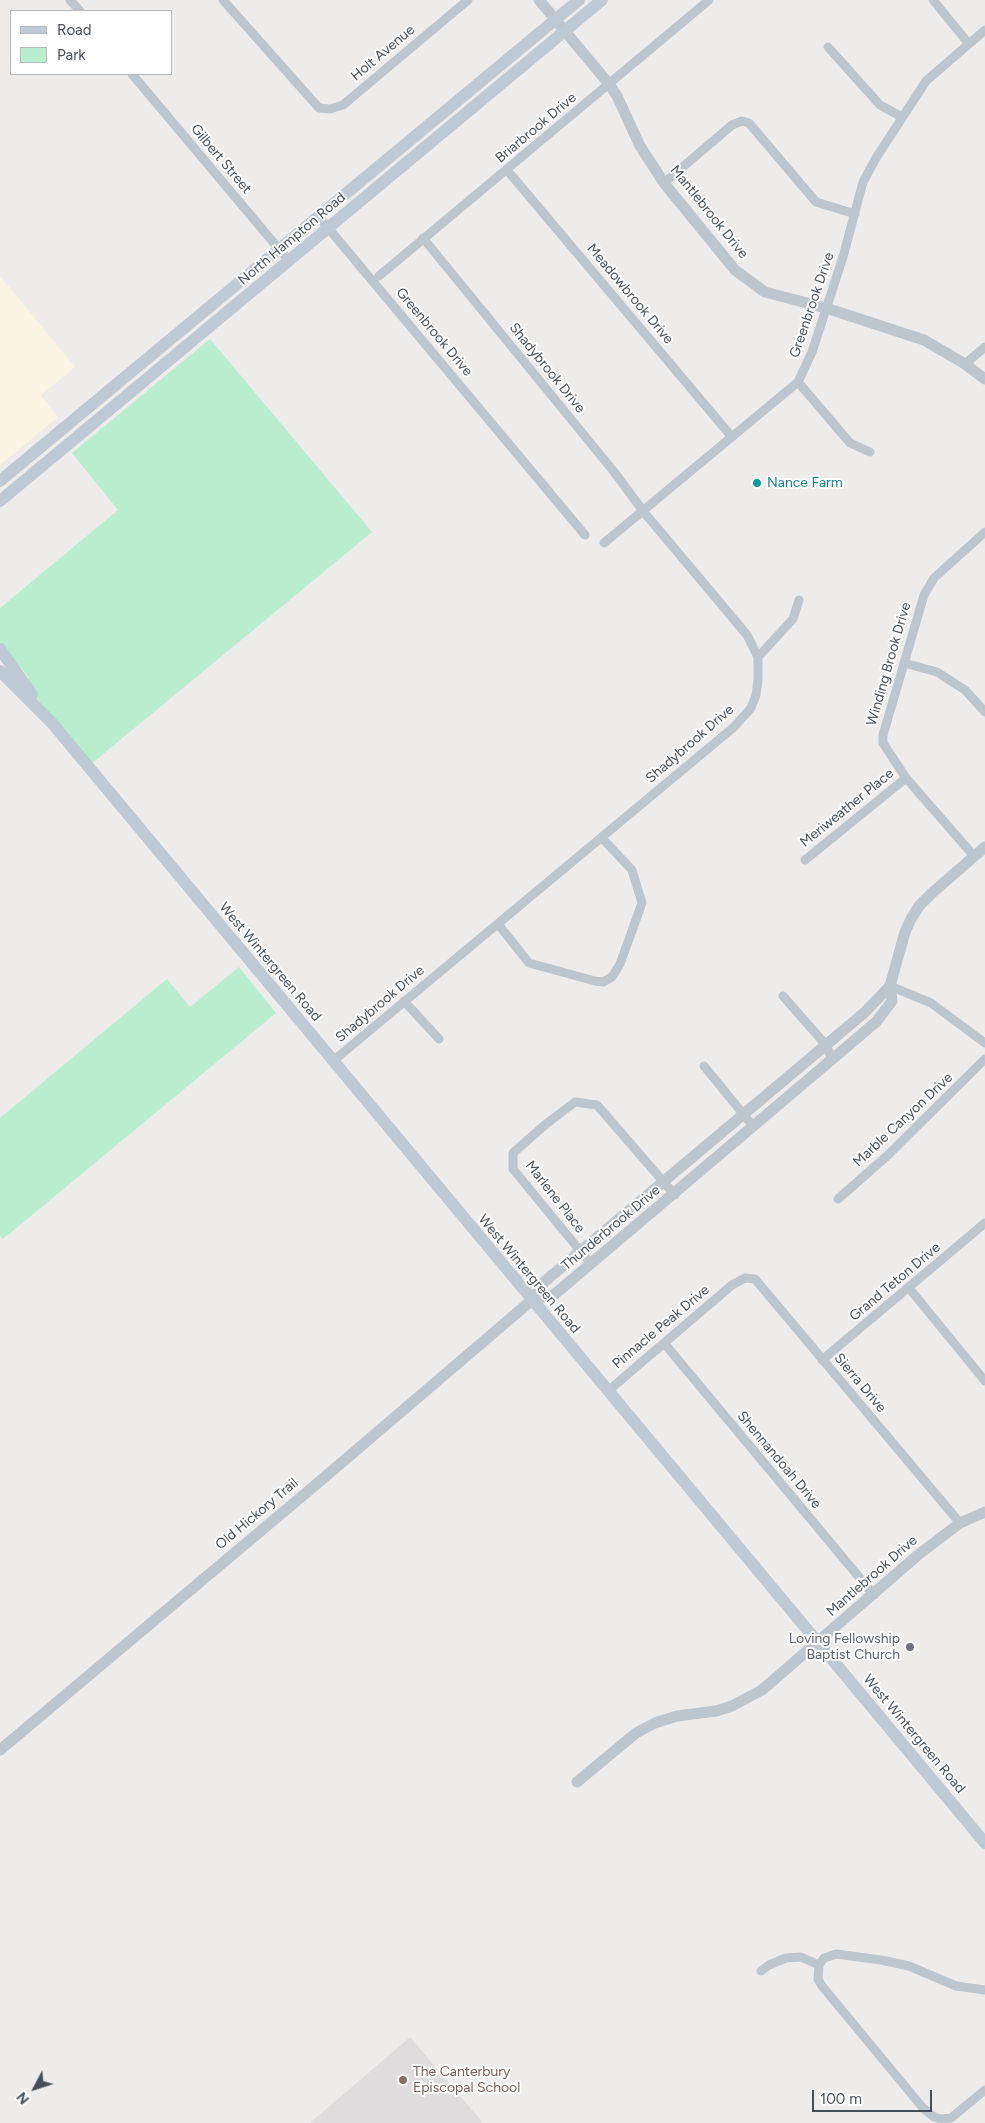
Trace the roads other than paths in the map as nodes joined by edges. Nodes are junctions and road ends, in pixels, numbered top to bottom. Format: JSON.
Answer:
{"nodes":[{"id":1,"x":70,"y":0,"type":"edge"},
{"id":2,"x":223,"y":0,"type":"edge"},
{"id":3,"x":468,"y":0,"type":"edge"},
{"id":4,"x":539,"y":0,"type":"edge"},
{"id":5,"x":579,"y":0,"type":"edge"},
{"id":6,"x":602,"y":0,"type":"edge"},
{"id":7,"x":709,"y":0,"type":"edge"},
{"id":8,"x":933,"y":0,"type":"edge"},
{"id":9,"x":79,"y":10,"type":"edge"},
{"id":10,"x":556,"y":20,"type":"junction"},
{"id":11,"x":985,"y":30,"type":"edge"},
{"id":12,"x":565,"y":31,"type":"junction"},
{"id":13,"x":969,"y":44,"type":"junction"},
{"id":14,"x":828,"y":46,"type":"dead end"},
{"id":15,"x":133,"y":75,"type":"edge"},
{"id":16,"x":609,"y":84,"type":"junction"},
{"id":17,"x":902,"y":116,"type":"junction"},
{"id":18,"x":507,"y":170,"type":"junction"},
{"id":19,"x":664,"y":183,"type":"junction"},
{"id":20,"x":855,"y":214,"type":"junction"},
{"id":21,"x":318,"y":217,"type":"junction"},
{"id":22,"x":329,"y":228,"type":"junction"},
{"id":23,"x":424,"y":238,"type":"junction"},
{"id":24,"x":279,"y":250,"type":"junction"},
{"id":25,"x":289,"y":261,"type":"junction"},
{"id":26,"x":379,"y":276,"type":"dead end"},
{"id":27,"x":826,"y":308,"type":"junction"},
{"id":28,"x":985,"y":347,"type":"edge"},
{"id":29,"x":965,"y":364,"type":"junction"},
{"id":30,"x":985,"y":379,"type":"edge"},
{"id":31,"x":798,"y":382,"type":"junction"},
{"id":32,"x":59,"y":432,"type":"junction"},
{"id":33,"x":732,"y":437,"type":"junction"},
{"id":34,"x":69,"y":444,"type":"junction"},
{"id":35,"x":870,"y":452,"type":"dead end"},
{"id":36,"x":0,"y":481,"type":"edge"},
{"id":37,"x":0,"y":500,"type":"edge"},
{"id":38,"x":644,"y":511,"type":"junction"},
{"id":39,"x":985,"y":532,"type":"edge"},
{"id":40,"x":586,"y":535,"type":"dead end"},
{"id":41,"x":604,"y":543,"type":"dead end"},
{"id":42,"x":799,"y":600,"type":"dead end"},
{"id":43,"x":0,"y":649,"type":"edge"},
{"id":44,"x":758,"y":657,"type":"junction"},
{"id":45,"x":0,"y":662,"type":"edge"},
{"id":46,"x":904,"y":663,"type":"junction"},
{"id":47,"x":0,"y":671,"type":"edge"},
{"id":48,"x":34,"y":698,"type":"junction"},
{"id":49,"x":985,"y":712,"type":"edge"},
{"id":50,"x":52,"y":723,"type":"junction"},
{"id":51,"x":906,"y":778,"type":"junction"},
{"id":52,"x":602,"y":838,"type":"junction"},
{"id":53,"x":985,"y":847,"type":"edge"},
{"id":54,"x":974,"y":856,"type":"junction"},
{"id":55,"x":805,"y":860,"type":"dead end"},
{"id":56,"x":498,"y":924,"type":"junction"},
{"id":57,"x":890,"y":986,"type":"junction"},
{"id":58,"x":783,"y":996,"type":"dead end"},
{"id":59,"x":404,"y":1001,"type":"junction"},
{"id":60,"x":439,"y":1039,"type":"dead end"},
{"id":61,"x":985,"y":1043,"type":"edge"},
{"id":62,"x":826,"y":1045,"type":"junction"},
{"id":63,"x":832,"y":1059,"type":"junction"},
{"id":64,"x":985,"y":1059,"type":"edge"},
{"id":65,"x":333,"y":1061,"type":"junction"},
{"id":66,"x":704,"y":1066,"type":"dead end"},
{"id":67,"x":744,"y":1114,"type":"junction"},
{"id":68,"x":753,"y":1126,"type":"junction"},
{"id":69,"x":664,"y":1183,"type":"junction"},
{"id":70,"x":674,"y":1195,"type":"junction"},
{"id":71,"x":838,"y":1199,"type":"dead end"},
{"id":72,"x":985,"y":1224,"type":"edge"},
{"id":73,"x":581,"y":1252,"type":"junction"},
{"id":74,"x":591,"y":1264,"type":"junction"},
{"id":75,"x":732,"y":1285,"type":"joint"},
{"id":76,"x":909,"y":1288,"type":"junction"},
{"id":77,"x":532,"y":1300,"type":"junction"},
{"id":78,"x":664,"y":1343,"type":"junction"},
{"id":79,"x":822,"y":1360,"type":"junction"},
{"id":80,"x":985,"y":1381,"type":"edge"},
{"id":81,"x":608,"y":1391,"type":"junction"},
{"id":82,"x":985,"y":1512,"type":"edge"},
{"id":83,"x":960,"y":1523,"type":"junction"},
{"id":84,"x":874,"y":1595,"type":"junction"},
{"id":85,"x":818,"y":1642,"type":"junction"},
{"id":86,"x":0,"y":1750,"type":"edge"},
{"id":87,"x":577,"y":1782,"type":"dead end"},
{"id":88,"x":985,"y":1842,"type":"edge"},
{"id":89,"x":819,"y":1965,"type":"junction"},
{"id":90,"x":761,"y":1971,"type":"dead end"},
{"id":91,"x":985,"y":1990,"type":"edge"},
{"id":92,"x":985,"y":2090,"type":"edge"}],
"edges":[{"from":1,"to":9,"type":"street"},
{"from":2,"to":3,"type":"street","name":"Holt Avenue"},
{"from":4,"to":10,"type":"street","name":"Mantlebrook Drive"},
{"from":5,"to":10,"type":"main road","name":"North Hampton Road"},
{"from":6,"to":12,"type":"main road","name":"North Hampton Road"},
{"from":7,"to":16,"type":"street","name":"Briarbrook Drive"},
{"from":8,"to":13,"type":"street"},
{"from":10,"to":12,"type":"street","name":"Mantlebrook Drive"},
{"from":10,"to":21,"type":"main road","name":"North Hampton Road"},
{"from":11,"to":13,"type":"street","name":"Greenbrook Drive"},
{"from":12,"to":16,"type":"street","name":"Mantlebrook Drive"},
{"from":12,"to":22,"type":"main road","name":"North Hampton Road"},
{"from":13,"to":17,"type":"street","name":"Greenbrook Drive"},
{"from":14,"to":17,"type":"street"},
{"from":15,"to":24,"type":"street","name":"Gilbert Street"},
{"from":16,"to":18,"type":"street","name":"Briarbrook Drive"},
{"from":16,"to":19,"type":"street","name":"Mantlebrook Drive"},
{"from":17,"to":20,"type":"street","name":"Greenbrook Drive"},
{"from":18,"to":23,"type":"street","name":"Briarbrook Drive"},
{"from":18,"to":33,"type":"street","name":"Meadowbrook Drive"},
{"from":19,"to":20,"type":"street"},
{"from":19,"to":27,"type":"street","name":"Mantlebrook Drive"},
{"from":20,"to":27,"type":"street","name":"Greenbrook Drive"},
{"from":21,"to":22,"type":"street","name":"Greenbrook Drive"},
{"from":21,"to":24,"type":"main road","name":"North Hampton Road"},
{"from":22,"to":25,"type":"main road","name":"North Hampton Road"},
{"from":22,"to":40,"type":"street","name":"Greenbrook Drive"},
{"from":23,"to":26,"type":"street","name":"Briarbrook Drive"},
{"from":23,"to":38,"type":"street","name":"Shadybrook Drive"},
{"from":24,"to":25,"type":"street","name":"Gilbert Street"},
{"from":24,"to":32,"type":"main road","name":"North Hampton Road"},
{"from":25,"to":34,"type":"main road","name":"North Hampton Road"},
{"from":27,"to":29,"type":"street","name":"Mantlebrook Drive"},
{"from":27,"to":31,"type":"street","name":"Greenbrook Drive"},
{"from":28,"to":29,"type":"street"},
{"from":29,"to":30,"type":"street","name":"Mantlebrook Drive"},
{"from":31,"to":33,"type":"street","name":"Greenbrook Drive"},
{"from":31,"to":35,"type":"street"},
{"from":32,"to":34,"type":"main road"},
{"from":32,"to":36,"type":"main road","name":"North Hampton Road"},
{"from":33,"to":38,"type":"street","name":"Greenbrook Drive"},
{"from":34,"to":37,"type":"main road","name":"North Hampton Road"},
{"from":38,"to":41,"type":"street","name":"Greenbrook Drive"},
{"from":38,"to":44,"type":"street","name":"Shadybrook Drive"},
{"from":39,"to":46,"type":"street","name":"Winding Brook Drive"},
{"from":42,"to":44,"type":"street"},
{"from":43,"to":48,"type":"main road","name":"West Wintergreen Road"},
{"from":44,"to":52,"type":"street","name":"Shadybrook Drive"},
{"from":45,"to":48,"type":"main road"},
{"from":46,"to":49,"type":"street"},
{"from":46,"to":51,"type":"street","name":"Winding Brook Drive"},
{"from":47,"to":50,"type":"main road","name":"West Wintergreen Road"},
{"from":48,"to":50,"type":"main road","name":"West Wintergreen Road"},
{"from":50,"to":65,"type":"main road","name":"West Wintergreen Road"},
{"from":51,"to":54,"type":"street","name":"Winding Brook Drive"},
{"from":51,"to":55,"type":"street","name":"Meriweather Place"},
{"from":52,"to":56,"type":"street","name":"Shadybrook Drive"},
{"from":52,"to":56,"type":"street"},
{"from":53,"to":54,"type":"street","name":"Thunderbrook Drive"},
{"from":54,"to":57,"type":"street","name":"Thunderbrook Drive"},
{"from":56,"to":59,"type":"street","name":"Shadybrook Drive"},
{"from":57,"to":61,"type":"street"},
{"from":57,"to":62,"type":"street","name":"Thunderbrook Drive"},
{"from":57,"to":63,"type":"street","name":"Thunderbrook Drive"},
{"from":58,"to":62,"type":"street"},
{"from":59,"to":60,"type":"street"},
{"from":59,"to":65,"type":"street","name":"Shadybrook Drive"},
{"from":62,"to":63,"type":"street"},
{"from":62,"to":67,"type":"street","name":"Thunderbrook Drive"},
{"from":63,"to":68,"type":"street","name":"Thunderbrook Drive"},
{"from":64,"to":71,"type":"street","name":"Marble Canyon Drive"},
{"from":65,"to":77,"type":"main road","name":"West Wintergreen Road"},
{"from":66,"to":67,"type":"street"},
{"from":67,"to":68,"type":"street"},
{"from":67,"to":69,"type":"street","name":"Thunderbrook Drive"},
{"from":68,"to":70,"type":"street","name":"Thunderbrook Drive"},
{"from":69,"to":70,"type":"street","name":"Marlene Place"},
{"from":69,"to":73,"type":"street","name":"Thunderbrook Drive"},
{"from":69,"to":73,"type":"street","name":"Marlene Place"},
{"from":70,"to":74,"type":"street","name":"Thunderbrook Drive"},
{"from":72,"to":76,"type":"street","name":"Grand Teton Drive"},
{"from":73,"to":74,"type":"street","name":"Marlene Place"},
{"from":73,"to":77,"type":"street","name":"Thunderbrook Drive"},
{"from":74,"to":77,"type":"street","name":"Thunderbrook Drive"},
{"from":75,"to":78,"type":"street","name":"Pinnacle Peak Drive"},
{"from":75,"to":79,"type":"street","name":"Sierra Drive"},
{"from":76,"to":79,"type":"street","name":"Grand Teton Drive"},
{"from":76,"to":80,"type":"street"},
{"from":77,"to":81,"type":"main road","name":"West Wintergreen Road"},
{"from":77,"to":86,"type":"street","name":"Old Hickory Trail"},
{"from":78,"to":81,"type":"street","name":"Pinnacle Peak Drive"},
{"from":78,"to":84,"type":"street","name":"Shennandoah Drive"},
{"from":79,"to":83,"type":"street","name":"Sierra Drive"},
{"from":81,"to":85,"type":"main road","name":"West Wintergreen Road"},
{"from":82,"to":83,"type":"street","name":"Mantlebrook Drive"},
{"from":83,"to":84,"type":"street","name":"Mantlebrook Drive"},
{"from":84,"to":85,"type":"street","name":"Mantlebrook Drive"},
{"from":85,"to":87,"type":"street","name":"Mantlebrook Drive"},
{"from":85,"to":88,"type":"main road","name":"West Wintergreen Road"},
{"from":89,"to":90,"type":"street"},
{"from":89,"to":91,"type":"street"},
{"from":89,"to":92,"type":"street"}]}
